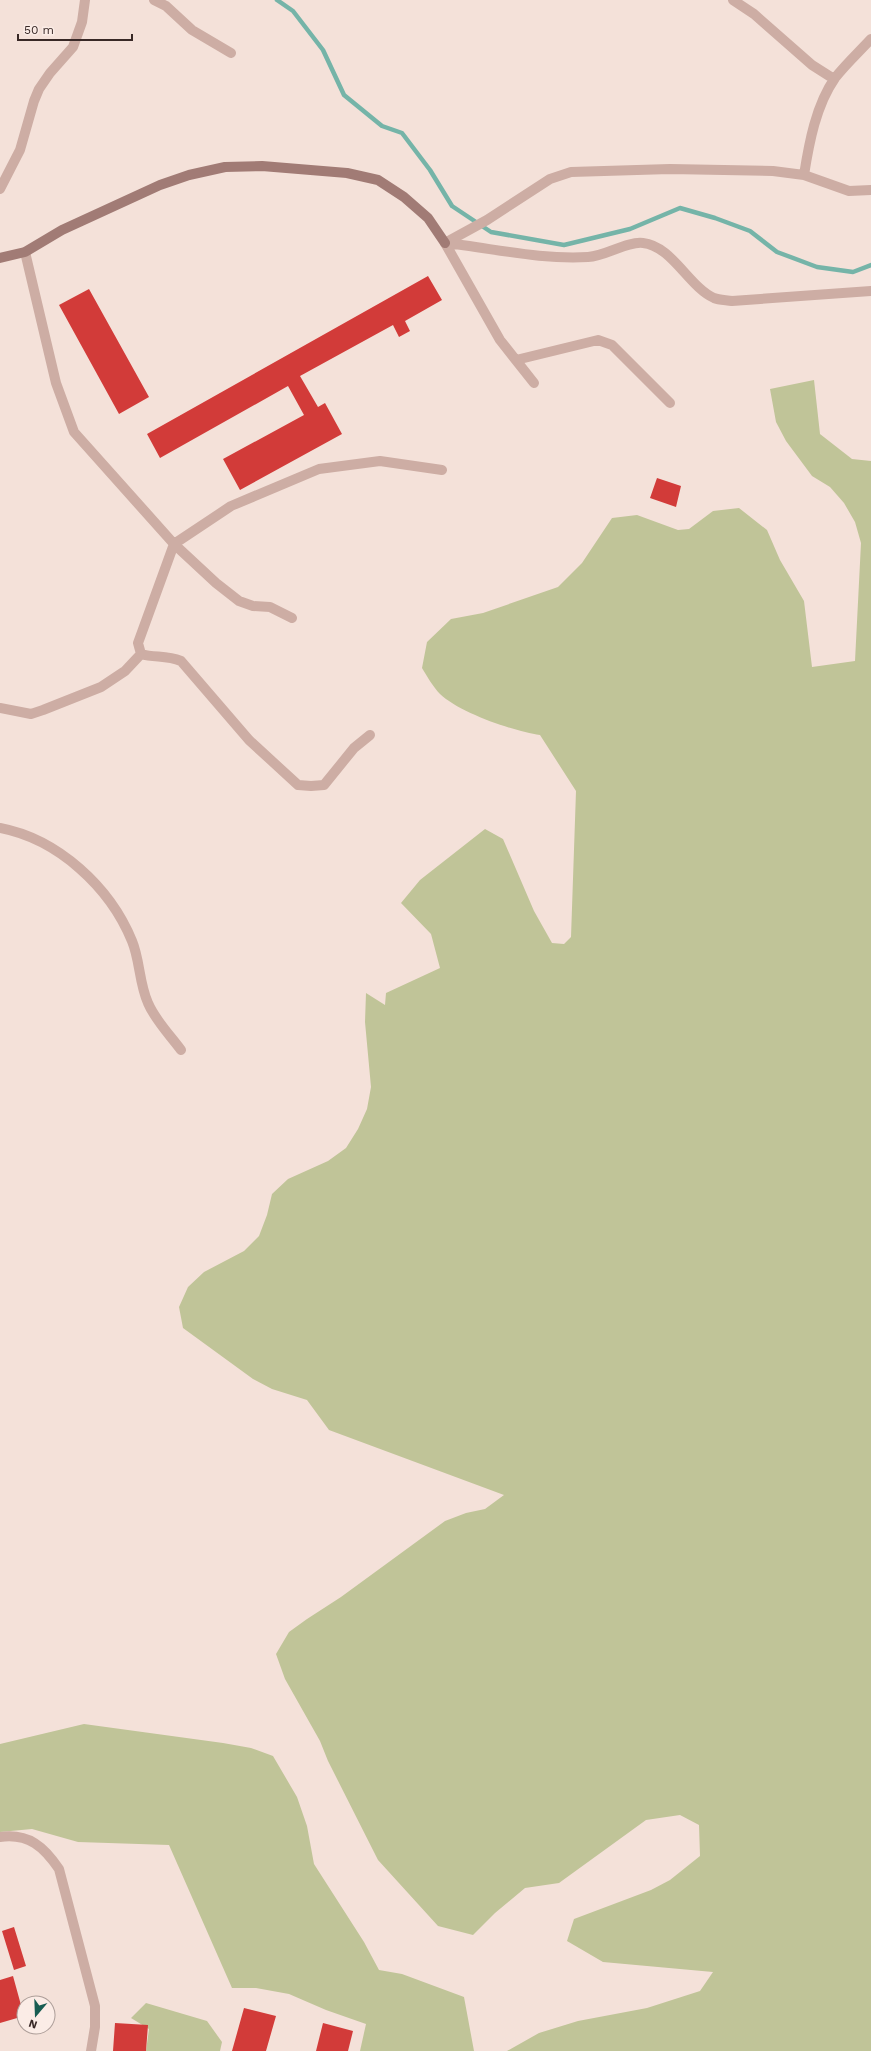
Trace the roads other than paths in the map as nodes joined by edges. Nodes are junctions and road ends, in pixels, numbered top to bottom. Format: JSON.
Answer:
{"nodes":[{"id":1,"x":85,"y":0,"type":"edge"},
{"id":2,"x":154,"y":0,"type":"edge"},
{"id":3,"x":733,"y":0,"type":"edge"},
{"id":4,"x":871,"y":39,"type":"edge"},
{"id":5,"x":231,"y":53,"type":"dead end"},
{"id":6,"x":834,"y":79,"type":"junction"},
{"id":7,"x":804,"y":175,"type":"junction"},
{"id":8,"x":0,"y":189,"type":"edge"},
{"id":9,"x":871,"y":190,"type":"edge"},
{"id":10,"x":445,"y":243,"type":"junction"},
{"id":11,"x":25,"y":252,"type":"junction"},
{"id":12,"x":0,"y":258,"type":"edge"},
{"id":13,"x":871,"y":291,"type":"edge"},
{"id":14,"x":516,"y":360,"type":"junction"},
{"id":15,"x":534,"y":383,"type":"dead end"},
{"id":16,"x":670,"y":403,"type":"dead end"},
{"id":17,"x":442,"y":470,"type":"dead end"},
{"id":18,"x":174,"y":544,"type":"junction"},
{"id":19,"x":292,"y":618,"type":"dead end"},
{"id":20,"x":141,"y":654,"type":"junction"},
{"id":21,"x":0,"y":708,"type":"edge"},
{"id":22,"x":370,"y":735,"type":"dead end"},
{"id":23,"x":0,"y":828,"type":"edge"},
{"id":24,"x":181,"y":1050,"type":"dead end"},
{"id":25,"x":0,"y":1837,"type":"edge"},
{"id":26,"x":91,"y":2051,"type":"edge"}],
"edges":[{"from":1,"to":8,"type":"street"},
{"from":2,"to":5,"type":"street"},
{"from":3,"to":6,"type":"street"},
{"from":4,"to":6,"type":"street"},
{"from":6,"to":7,"type":"street"},
{"from":7,"to":9,"type":"street"},
{"from":7,"to":10,"type":"street"},
{"from":10,"to":11,"type":"street"},
{"from":10,"to":13,"type":"street"},
{"from":10,"to":14,"type":"street"},
{"from":11,"to":12,"type":"street"},
{"from":11,"to":18,"type":"street"},
{"from":14,"to":15,"type":"street"},
{"from":14,"to":16,"type":"street"},
{"from":17,"to":18,"type":"street"},
{"from":18,"to":19,"type":"street"},
{"from":18,"to":20,"type":"street"},
{"from":20,"to":21,"type":"street"},
{"from":20,"to":22,"type":"street"},
{"from":23,"to":24,"type":"street"},
{"from":25,"to":26,"type":"street"}]}
